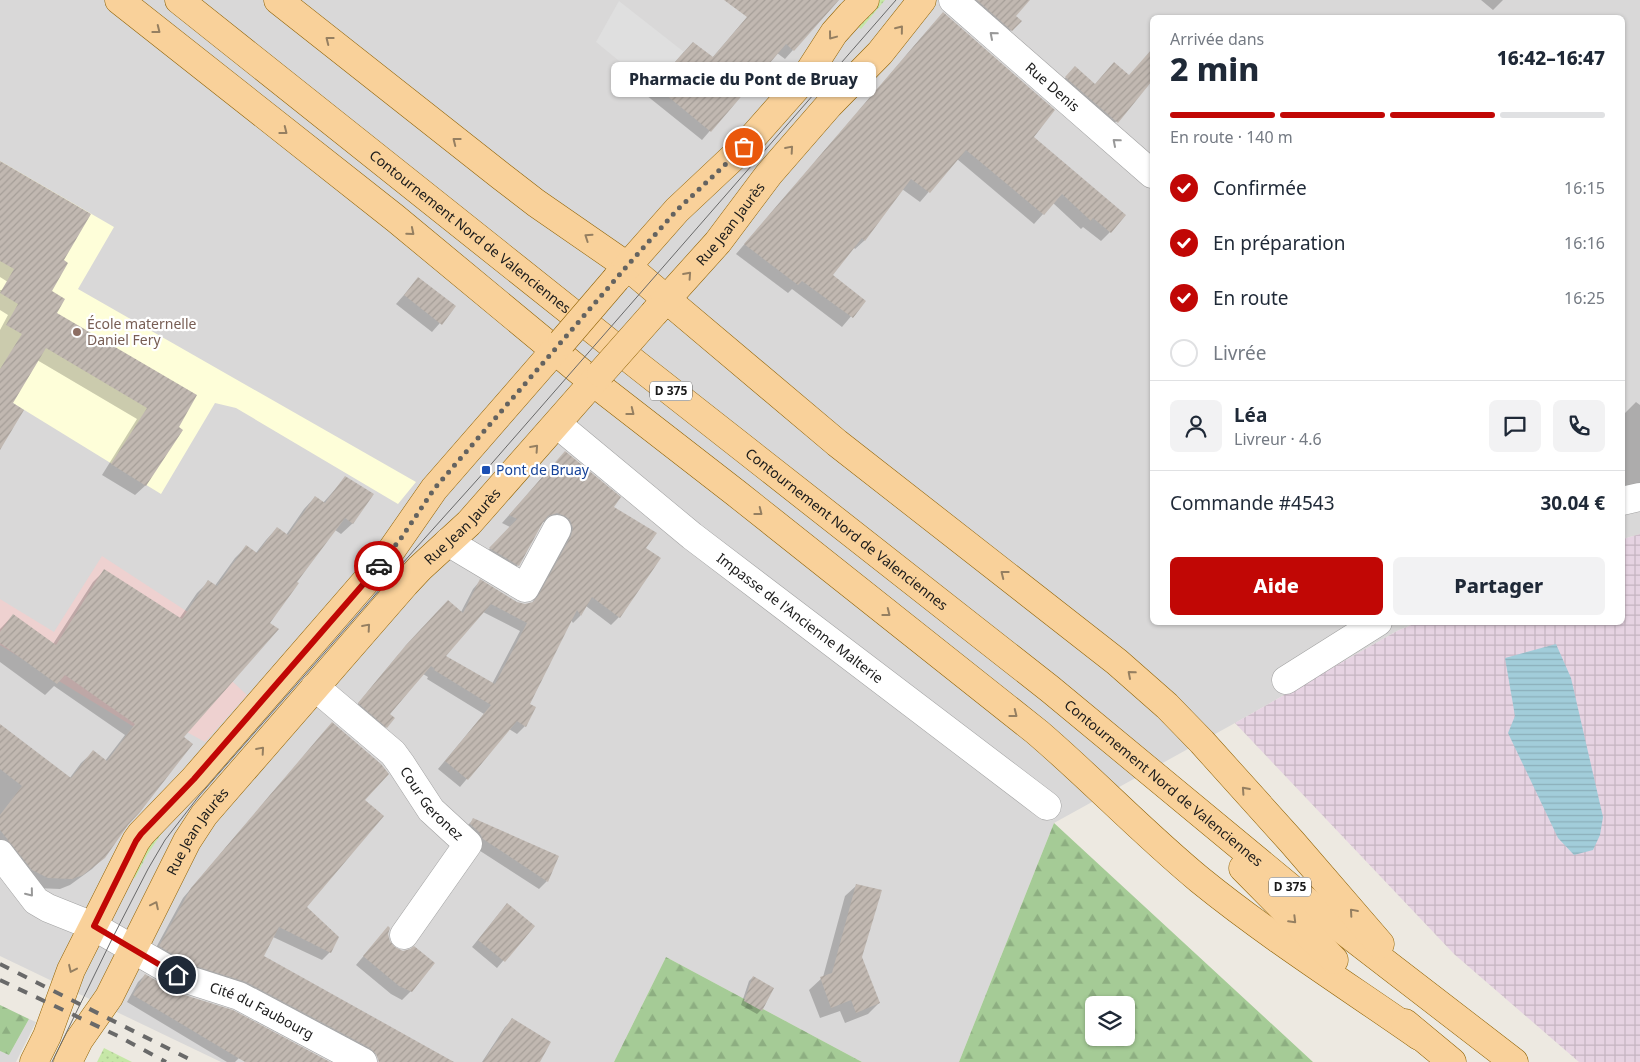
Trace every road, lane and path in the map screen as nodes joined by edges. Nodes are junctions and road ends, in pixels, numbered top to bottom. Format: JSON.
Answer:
{"nodes":[{"id":1,"x":118,"y":0,"type":"edge"},
{"id":2,"x":179,"y":0,"type":"edge"},
{"id":3,"x":278,"y":0,"type":"edge"},
{"id":4,"x":866,"y":0,"type":"edge"},
{"id":5,"x":922,"y":0,"type":"edge"},
{"id":6,"x":954,"y":0,"type":"edge"},
{"id":7,"x":1150,"y":172,"type":"edge"},
{"id":8,"x":622,"y":272,"type":"junction"},
{"id":9,"x":661,"y":305,"type":"junction"},
{"id":10,"x":558,"y":346,"type":"junction"},
{"id":11,"x":597,"y":378,"type":"junction"},
{"id":12,"x":556,"y":424,"type":"junction"},
{"id":13,"x":1640,"y":497,"type":"edge"},
{"id":14,"x":1625,"y":500,"type":"edge"},
{"id":15,"x":557,"y":529,"type":"dead end"},
{"id":16,"x":448,"y":542,"type":"junction"},
{"id":17,"x":1373,"y":625,"type":"edge"},
{"id":18,"x":1286,"y":680,"type":"dead end"},
{"id":19,"x":315,"y":687,"type":"junction"},
{"id":20,"x":1163,"y":783,"type":"junction"},
{"id":21,"x":1047,"y":806,"type":"dead end"},
{"id":22,"x":0,"y":854,"type":"edge"},
{"id":23,"x":94,"y":926,"type":"junction"},
{"id":24,"x":404,"y":935,"type":"dead end"},
{"id":25,"x":133,"y":949,"type":"junction"},
{"id":26,"x":1419,"y":988,"type":"junction"},
{"id":27,"x":1420,"y":1036,"type":"junction"},
{"id":28,"x":34,"y":1062,"type":"edge"},
{"id":29,"x":68,"y":1062,"type":"edge"},
{"id":30,"x":363,"y":1062,"type":"edge"},
{"id":31,"x":1452,"y":1062,"type":"edge"},
{"id":32,"x":1514,"y":1062,"type":"edge"}],
"edges":[{"from":1,"to":10,"type":"main road","one_way":true},
{"from":2,"to":20,"type":"main road","name":"Contournement Nord de Valenciennes","number":"D 375"},
{"from":8,"to":3,"type":"main road","one_way":true},
{"from":4,"to":8,"type":"main road","one_way":true},
{"from":9,"to":5,"type":"main road","name":"Rue Jean Jaurès","one_way":true},
{"from":7,"to":6,"type":"street","name":"Rue Denis","one_way":true},
{"from":8,"to":9,"type":"main road"},
{"from":8,"to":10,"type":"main road","bridge":true},
{"from":9,"to":11,"type":"main road","name":"Rue Jean Jaurès","bridge":true},
{"from":26,"to":9,"type":"main road","one_way":true},
{"from":10,"to":11,"type":"main road"},
{"from":10,"to":23,"type":"main road"},
{"from":11,"to":12,"type":"main road","name":"Rue Jean Jaurès"},
{"from":11,"to":27,"type":"main road","one_way":true},
{"from":16,"to":12,"type":"main road","name":"Rue Jean Jaurès","one_way":true},
{"from":12,"to":21,"type":"street","name":"Impasse de l'Ancienne Malterie"},
{"from":13,"to":14,"type":"street"},
{"from":15,"to":16,"type":"street"},
{"from":19,"to":16,"type":"main road","name":"Rue Jean Jaurès","one_way":true},
{"from":17,"to":18,"type":"street"},
{"from":19,"to":24,"type":"street","name":"Cour Geronez"},
{"from":25,"to":19,"type":"main road","name":"Rue Jean Jaurès","one_way":true},
{"from":20,"to":26,"type":"main road","name":"Contournement Nord de Valenciennes","number":"D 375"},
{"from":20,"to":27,"type":"main road","one_way":true},
{"from":22,"to":23,"type":"street","name":"Cité du Faubourg","one_way":true},
{"from":23,"to":25,"type":"street","name":"Cité du Faubourg"},
{"from":23,"to":28,"type":"main road","one_way":true},
{"from":25,"to":29,"type":"main road","name":"Rue Jean Jaurès"},
{"from":25,"to":30,"type":"street","name":"Cité du Faubourg"},
{"from":26,"to":32,"type":"main road","name":"Contournement Nord de Valenciennes","number":"D 375"},
{"from":27,"to":31,"type":"main road"}]}
